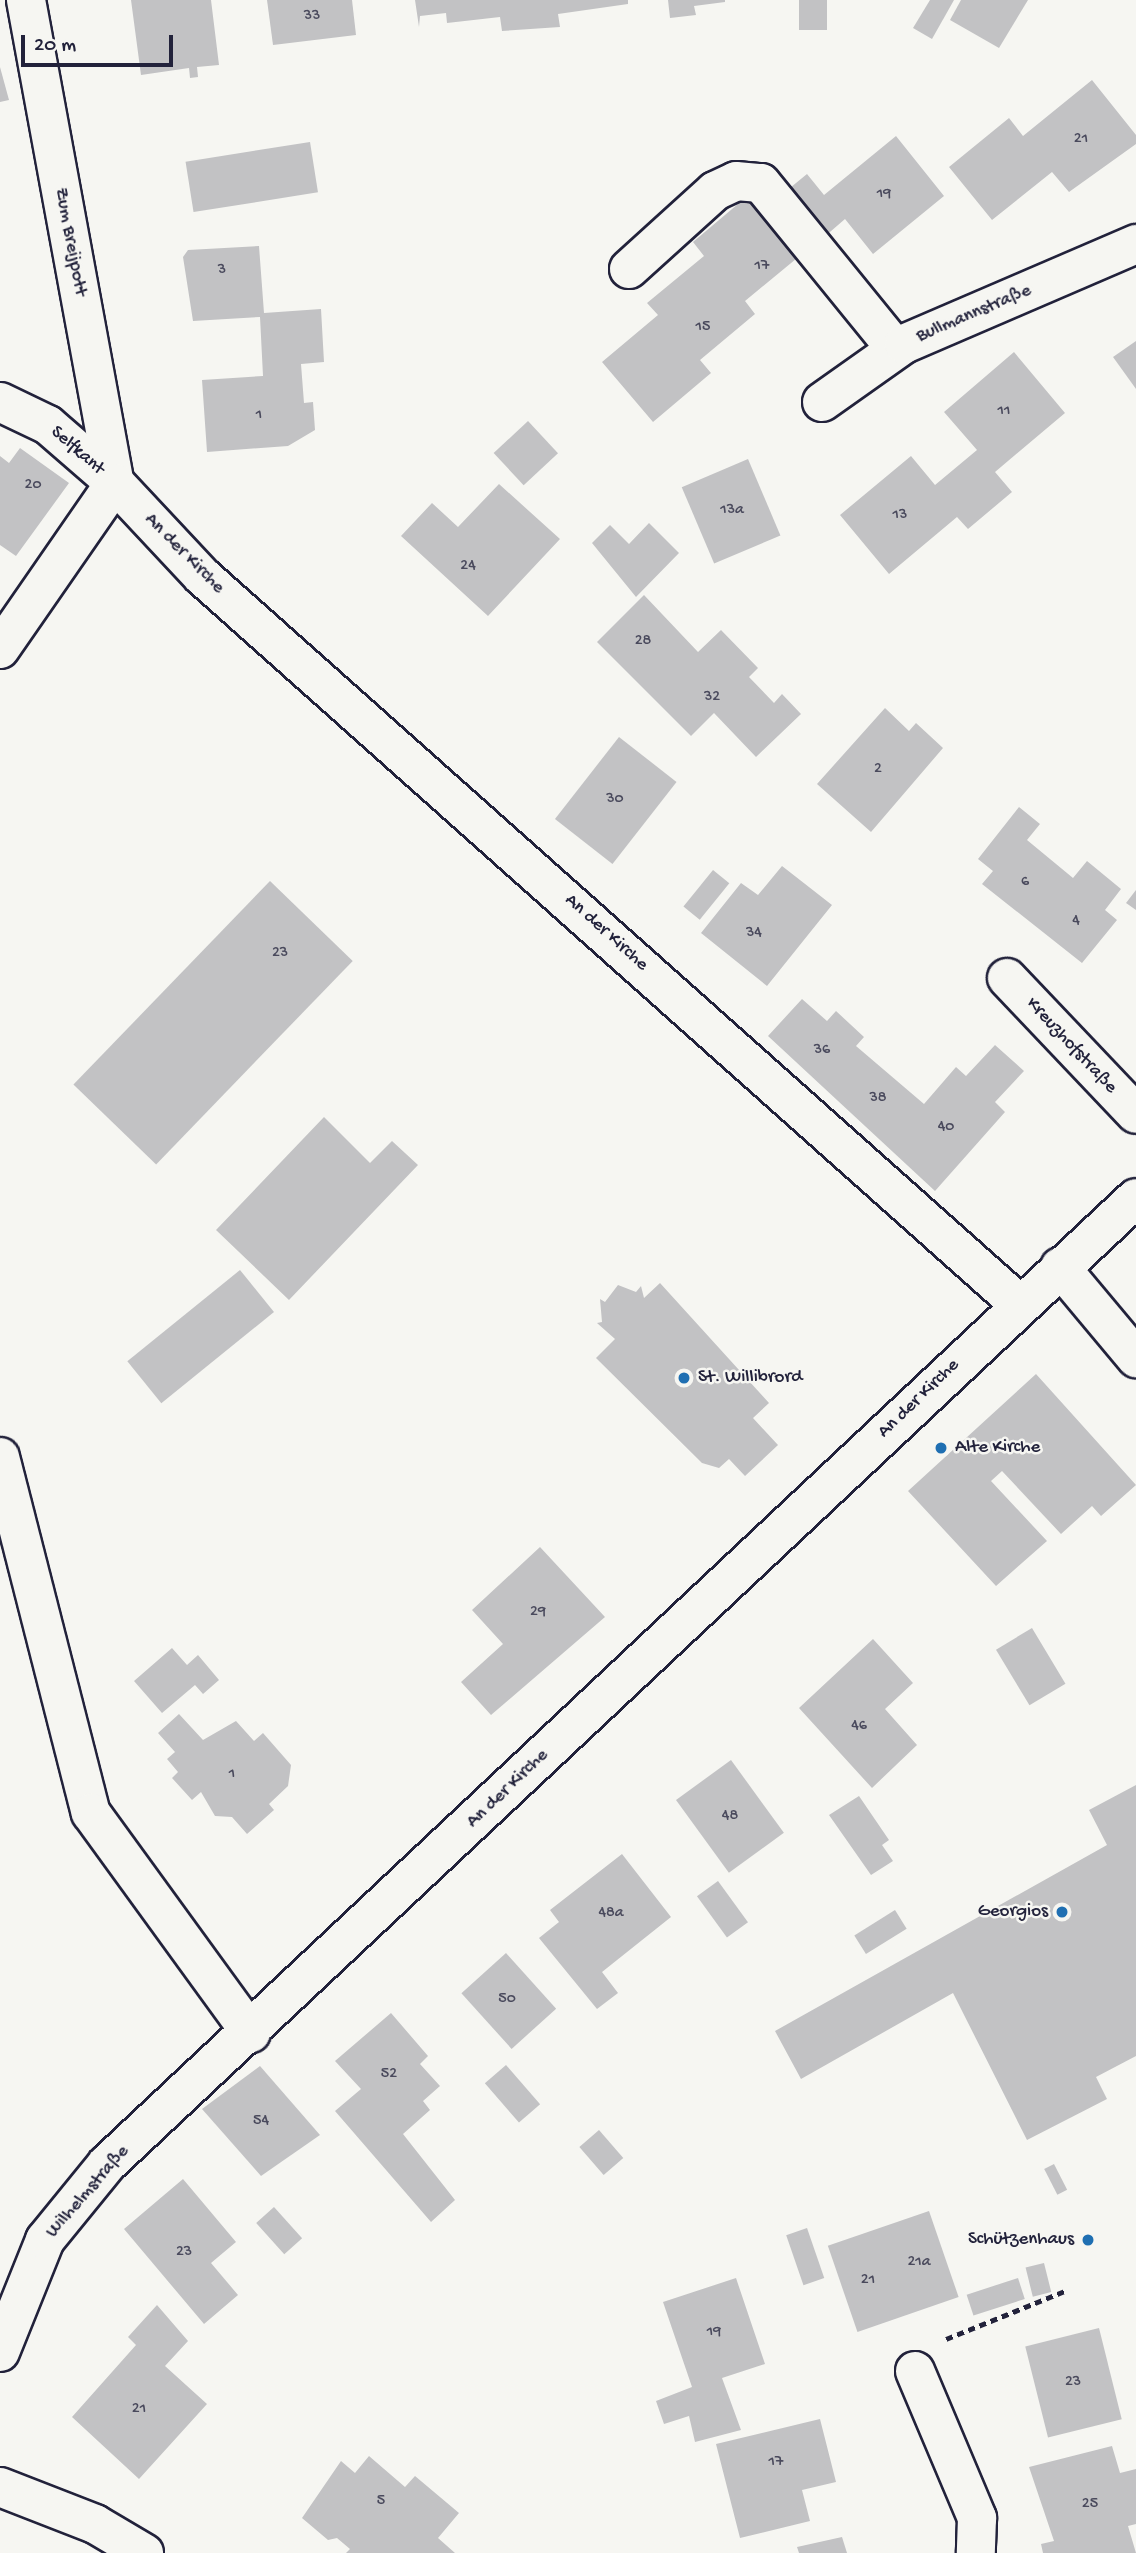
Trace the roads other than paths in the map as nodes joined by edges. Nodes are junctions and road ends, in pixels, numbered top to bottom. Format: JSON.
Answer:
{"nodes":[{"id":1,"x":26,"y":0,"type":"edge"},
{"id":2,"x":1136,"y":244,"type":"edge"},
{"id":3,"x":629,"y":269,"type":"dead end"},
{"id":4,"x":897,"y":349,"type":"junction"},
{"id":5,"x":0,"y":402,"type":"edge"},
{"id":6,"x":822,"y":402,"type":"dead end"},
{"id":7,"x":115,"y":484,"type":"junction"},
{"id":8,"x":0,"y":649,"type":"edge"},
{"id":9,"x":1007,"y":978,"type":"dead end"},
{"id":10,"x":1136,"y":1114,"type":"edge"},
{"id":11,"x":1136,"y":1198,"type":"edge"},
{"id":12,"x":1060,"y":1267,"type":"junction"},
{"id":13,"x":1019,"y":1304,"type":"junction"},
{"id":14,"x":1136,"y":1358,"type":"edge"},
{"id":15,"x":0,"y":1457,"type":"edge"},
{"id":16,"x":251,"y":2034,"type":"junction"},
{"id":17,"x":0,"y":2352,"type":"edge"},
{"id":18,"x":915,"y":2371,"type":"road end"},
{"id":19,"x":0,"y":2487,"type":"edge"},
{"id":20,"x":144,"y":2553,"type":"edge"},
{"id":21,"x":976,"y":2553,"type":"edge"}],
"edges":[{"from":1,"to":7,"type":"street","name":"Zum Breijpott"},
{"from":2,"to":4,"type":"street","name":"Bullmannstraße"},
{"from":3,"to":4,"type":"street"},
{"from":4,"to":6,"type":"street","name":"Bullmannstraße"},
{"from":5,"to":7,"type":"street","name":"Selfkant"},
{"from":7,"to":8,"type":"street"},
{"from":7,"to":13,"type":"street","name":"An der Kirche"},
{"from":9,"to":10,"type":"street","name":"Kreuzhofstraße"},
{"from":11,"to":12,"type":"street"},
{"from":12,"to":13,"type":"street"},
{"from":12,"to":14,"type":"street"},
{"from":13,"to":16,"type":"street","name":"An der Kirche"},
{"from":15,"to":16,"type":"street"},
{"from":16,"to":17,"type":"street","name":"Wilhelmstraße"},
{"from":18,"to":21,"type":"street"},
{"from":19,"to":20,"type":"street"}]}
